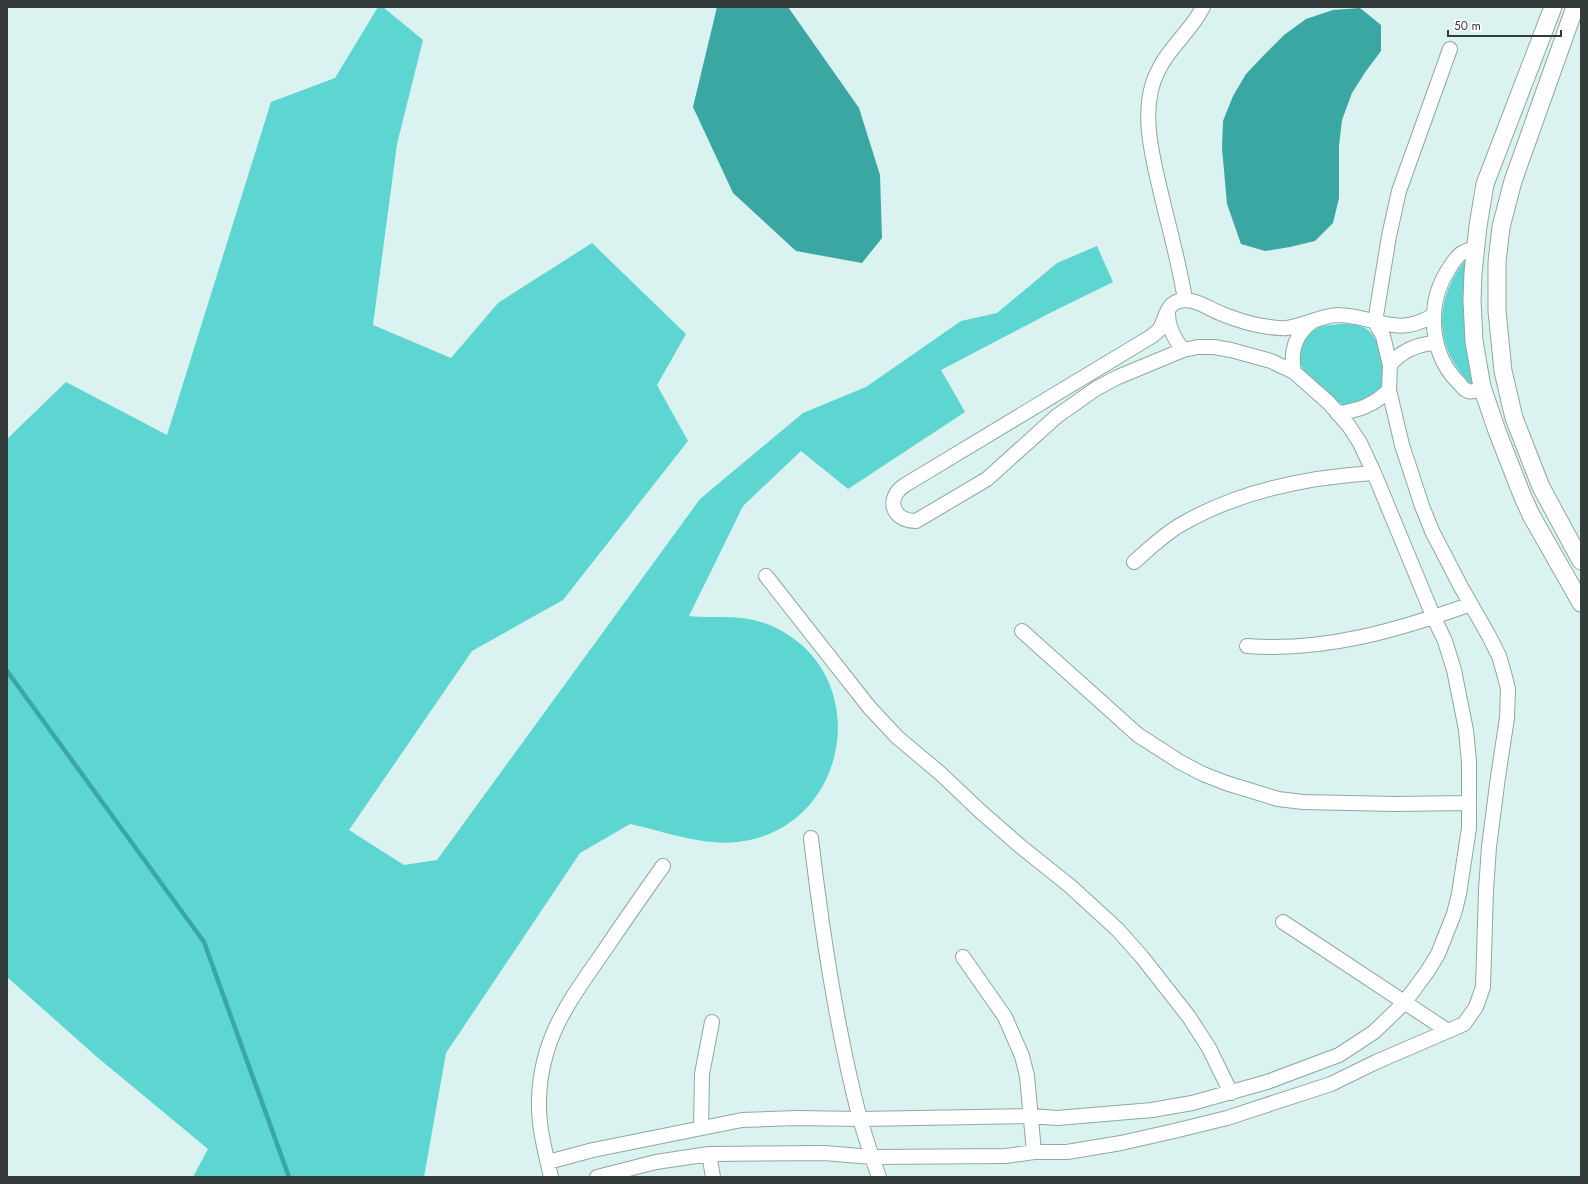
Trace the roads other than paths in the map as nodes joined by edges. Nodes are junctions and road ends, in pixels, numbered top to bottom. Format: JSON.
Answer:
{"nodes":[{"id":1,"x":1203,"y":7,"type":"edge"},
{"id":2,"x":1553,"y":7,"type":"edge"},
{"id":3,"x":1575,"y":7,"type":"edge"},
{"id":4,"x":1450,"y":49,"type":"dead end"},
{"id":5,"x":1476,"y":248,"type":"junction"},
{"id":6,"x":1497,"y":262,"type":"junction"},
{"id":7,"x":1185,"y":300,"type":"junction"},
{"id":8,"x":1168,"y":310,"type":"junction"},
{"id":9,"x":1434,"y":315,"type":"junction"},
{"id":10,"x":1314,"y":321,"type":"junction"},
{"id":11,"x":1375,"y":322,"type":"junction"},
{"id":12,"x":1436,"y":343,"type":"junction"},
{"id":13,"x":1183,"y":350,"type":"junction"},
{"id":14,"x":1390,"y":365,"type":"junction"},
{"id":15,"x":1504,"y":371,"type":"junction"},
{"id":16,"x":1294,"y":372,"type":"junction"},
{"id":17,"x":1482,"y":387,"type":"junction"},
{"id":18,"x":1389,"y":390,"type":"junction"},
{"id":19,"x":1337,"y":414,"type":"junction"},
{"id":20,"x":1374,"y":473,"type":"junction"},
{"id":21,"x":1581,"y":561,"type":"edge"},
{"id":22,"x":1134,"y":562,"type":"dead end"},
{"id":23,"x":766,"y":576,"type":"dead end"},
{"id":24,"x":1581,"y":603,"type":"edge"},
{"id":25,"x":1471,"y":604,"type":"junction"},
{"id":26,"x":1434,"y":618,"type":"junction"},
{"id":27,"x":1022,"y":631,"type":"dead end"},
{"id":28,"x":1246,"y":646,"type":"dead end"},
{"id":29,"x":1469,"y":803,"type":"junction"},
{"id":30,"x":811,"y":838,"type":"dead end"},
{"id":31,"x":663,"y":866,"type":"dead end"},
{"id":32,"x":1283,"y":922,"type":"dead end"},
{"id":33,"x":963,"y":957,"type":"dead end"},
{"id":34,"x":1404,"y":1004,"type":"junction"},
{"id":35,"x":712,"y":1022,"type":"dead end"},
{"id":36,"x":1448,"y":1031,"type":"junction"},
{"id":37,"x":1231,"y":1093,"type":"junction"},
{"id":38,"x":1031,"y":1116,"type":"junction"},
{"id":39,"x":860,"y":1119,"type":"junction"},
{"id":40,"x":700,"y":1128,"type":"junction"},
{"id":41,"x":1034,"y":1152,"type":"junction"},
{"id":42,"x":709,"y":1154,"type":"junction"},
{"id":43,"x":872,"y":1157,"type":"junction"},
{"id":44,"x":548,"y":1162,"type":"junction"},
{"id":45,"x":551,"y":1177,"type":"edge"},
{"id":46,"x":597,"y":1177,"type":"edge"},
{"id":47,"x":713,"y":1177,"type":"edge"},
{"id":48,"x":879,"y":1177,"type":"edge"}],
"edges":[{"from":1,"to":7,"type":"street"},
{"from":2,"to":5,"type":"street"},
{"from":3,"to":6,"type":"street"},
{"from":4,"to":11,"type":"street"},
{"from":5,"to":6,"type":"street"},
{"from":5,"to":9,"type":"street"},
{"from":5,"to":17,"type":"street"},
{"from":6,"to":15,"type":"street"},
{"from":7,"to":8,"type":"street"},
{"from":7,"to":10,"type":"street"},
{"from":8,"to":13,"type":"street"},
{"from":8,"to":13,"type":"street"},
{"from":9,"to":11,"type":"street"},
{"from":9,"to":12,"type":"street"},
{"from":10,"to":11,"type":"street"},
{"from":10,"to":16,"type":"street"},
{"from":11,"to":14,"type":"street"},
{"from":12,"to":14,"type":"street"},
{"from":12,"to":17,"type":"street"},
{"from":13,"to":16,"type":"street"},
{"from":14,"to":18,"type":"street"},
{"from":15,"to":17,"type":"street"},
{"from":15,"to":21,"type":"street"},
{"from":16,"to":19,"type":"street"},
{"from":17,"to":24,"type":"street"},
{"from":18,"to":19,"type":"street"},
{"from":18,"to":25,"type":"street"},
{"from":19,"to":20,"type":"street"},
{"from":20,"to":22,"type":"street"},
{"from":20,"to":26,"type":"street"},
{"from":23,"to":37,"type":"street"},
{"from":25,"to":26,"type":"street"},
{"from":25,"to":36,"type":"street"},
{"from":26,"to":28,"type":"street"},
{"from":26,"to":29,"type":"street"},
{"from":27,"to":29,"type":"street"},
{"from":29,"to":34,"type":"street"},
{"from":30,"to":39,"type":"street"},
{"from":31,"to":44,"type":"street"},
{"from":32,"to":34,"type":"street"},
{"from":33,"to":38,"type":"street"},
{"from":34,"to":36,"type":"street"},
{"from":34,"to":37,"type":"street"},
{"from":35,"to":40,"type":"street"},
{"from":36,"to":41,"type":"street"},
{"from":37,"to":38,"type":"street"},
{"from":38,"to":39,"type":"street"},
{"from":38,"to":41,"type":"street"},
{"from":39,"to":40,"type":"street"},
{"from":39,"to":43,"type":"street"},
{"from":40,"to":44,"type":"street"},
{"from":41,"to":43,"type":"street"},
{"from":42,"to":43,"type":"street"},
{"from":42,"to":46,"type":"street"},
{"from":42,"to":47,"type":"street"},
{"from":43,"to":48,"type":"street"},
{"from":44,"to":45,"type":"street"}]}
